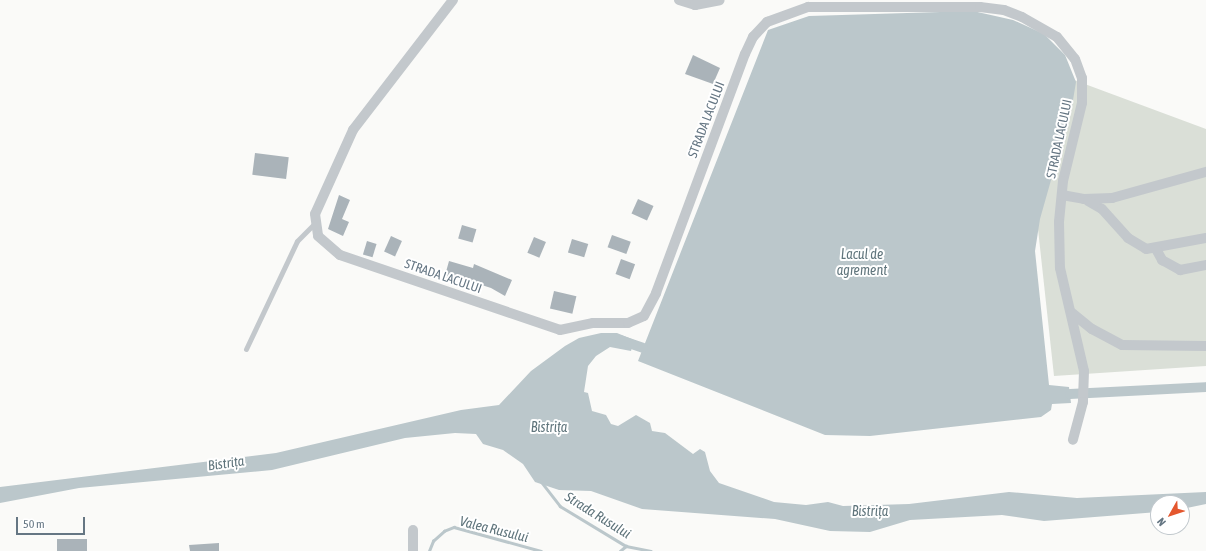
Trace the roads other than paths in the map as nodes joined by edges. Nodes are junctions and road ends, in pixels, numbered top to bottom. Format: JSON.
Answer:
{"nodes":[{"id":1,"x":453,"y":0,"type":"edge"},
{"id":2,"x":678,"y":0,"type":"edge"},
{"id":3,"x":720,"y":0,"type":"edge"},
{"id":4,"x":1206,"y":172,"type":"edge"},
{"id":5,"x":1062,"y":195,"type":"junction"},
{"id":6,"x":1084,"y":199,"type":"junction"},
{"id":7,"x":314,"y":224,"type":"junction"},
{"id":8,"x":1206,"y":238,"type":"edge"},
{"id":9,"x":1156,"y":249,"type":"junction"},
{"id":10,"x":1206,"y":265,"type":"edge"},
{"id":11,"x":1071,"y":312,"type":"junction"},
{"id":12,"x":1206,"y":346,"type":"edge"},
{"id":13,"x":246,"y":349,"type":"dead end"},
{"id":14,"x":1073,"y":440,"type":"dead end"},
{"id":15,"x":413,"y":530,"type":"dead end"},
{"id":16,"x":413,"y":551,"type":"edge"}],
"edges":[{"from":1,"to":7,"type":"street"},
{"from":2,"to":3,"type":"street"},
{"from":4,"to":6,"type":"street"},
{"from":5,"to":6,"type":"street"},
{"from":5,"to":7,"type":"street","name":"STRADA LACULUI"},
{"from":5,"to":11,"type":"street","name":"STRADA LACULUI"},
{"from":6,"to":9,"type":"street"},
{"from":7,"to":13,"type":"lane"},
{"from":8,"to":9,"type":"street"},
{"from":9,"to":10,"type":"street"},
{"from":11,"to":12,"type":"street"},
{"from":11,"to":14,"type":"street","name":"STRADA LACULUI"},
{"from":15,"to":16,"type":"street"}]}
